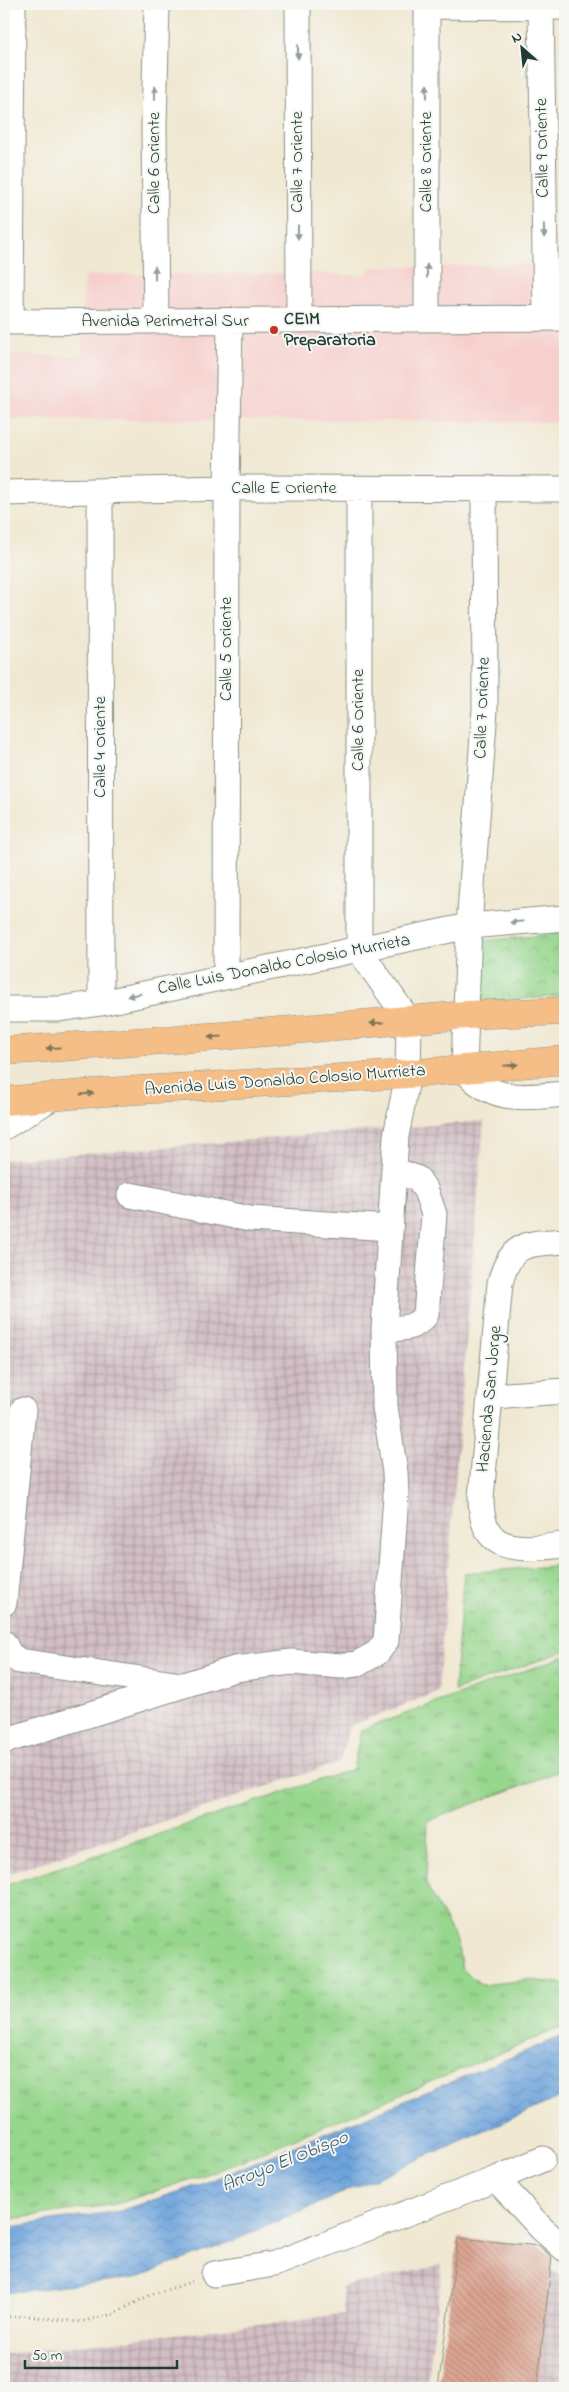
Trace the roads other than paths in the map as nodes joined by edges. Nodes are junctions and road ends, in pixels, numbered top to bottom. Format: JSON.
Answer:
{"nodes":[{"id":1,"x":13,"y":4,"type":"edge"},
{"id":2,"x":158,"y":4,"type":"edge"},
{"id":3,"x":298,"y":4,"type":"edge"},
{"id":4,"x":427,"y":5,"type":"edge"},
{"id":5,"x":553,"y":7,"type":"edge"},
{"id":6,"x":555,"y":318,"type":"edge"},
{"id":7,"x":426,"y":319,"type":"junction"},
{"id":8,"x":298,"y":320,"type":"junction"},
{"id":9,"x":156,"y":321,"type":"junction"},
{"id":10,"x":7,"y":322,"type":"edge"},
{"id":11,"x":230,"y":322,"type":"junction"},
{"id":12,"x":227,"y":488,"type":"junction"},
{"id":13,"x":359,"y":489,"type":"junction"},
{"id":14,"x":484,"y":489,"type":"junction"},
{"id":15,"x":565,"y":489,"type":"edge"},
{"id":16,"x":100,"y":492,"type":"junction"},
{"id":17,"x":4,"y":493,"type":"edge"},
{"id":18,"x":565,"y":918,"type":"edge"},
{"id":19,"x":469,"y":926,"type":"junction"},
{"id":20,"x":359,"y":950,"type":"junction"},
{"id":21,"x":226,"y":975,"type":"junction"},
{"id":22,"x":101,"y":1003,"type":"junction"},
{"id":23,"x":4,"y":1009,"type":"edge"},
{"id":24,"x":565,"y":1011,"type":"edge"},
{"id":25,"x":466,"y":1015,"type":"junction"},
{"id":26,"x":409,"y":1021,"type":"junction"},
{"id":27,"x":4,"y":1051,"type":"edge"},
{"id":28,"x":565,"y":1060,"type":"edge"},
{"id":29,"x":464,"y":1069,"type":"junction"},
{"id":30,"x":408,"y":1074,"type":"junction"},
{"id":31,"x":565,"y":1094,"type":"edge"},
{"id":32,"x":53,"y":1097,"type":"junction"},
{"id":33,"x":4,"y":1101,"type":"edge"},
{"id":34,"x":4,"y":1128,"type":"edge"},
{"id":35,"x":394,"y":1170,"type":"junction"},
{"id":36,"x":130,"y":1196,"type":"dead end"},
{"id":37,"x":390,"y":1228,"type":"junction"},
{"id":38,"x":565,"y":1241,"type":"edge"},
{"id":39,"x":384,"y":1329,"type":"junction"},
{"id":40,"x":565,"y":1392,"type":"edge"},
{"id":41,"x":492,"y":1396,"type":"junction"},
{"id":42,"x":22,"y":1410,"type":"dead end"},
{"id":43,"x":565,"y":1545,"type":"edge"},
{"id":44,"x":4,"y":1603,"type":"edge"},
{"id":45,"x":4,"y":1643,"type":"edge"},
{"id":46,"x":182,"y":1685,"type":"junction"},
{"id":47,"x":4,"y":1741,"type":"edge"},
{"id":48,"x":543,"y":2159,"type":"dead end"},
{"id":49,"x":496,"y":2179,"type":"junction"},
{"id":50,"x":565,"y":2249,"type":"edge"},
{"id":51,"x":214,"y":2274,"type":"road end"}],
"edges":[{"from":1,"to":10,"type":"street"},
{"from":9,"to":2,"type":"street","name":"Calle 6 Oriente","one_way":true},
{"from":3,"to":8,"type":"street","name":"Calle 7 Oriente","one_way":true},
{"from":4,"to":5,"type":"street"},
{"from":7,"to":4,"type":"street","name":"Calle 8 Oriente","one_way":true},
{"from":5,"to":6,"type":"street","name":"Calle 9 Oriente","one_way":true},
{"from":6,"to":7,"type":"street","name":"Avenida Perimetral Sur"},
{"from":7,"to":8,"type":"street","name":"Avenida Perimetral Sur"},
{"from":8,"to":11,"type":"street","name":"Avenida Perimetral Sur"},
{"from":9,"to":10,"type":"street","name":"Avenida Perimetral Sur"},
{"from":9,"to":11,"type":"street","name":"Avenida Perimetral Sur"},
{"from":11,"to":12,"type":"street","name":"Calle 5 Oriente"},
{"from":12,"to":13,"type":"street","name":"Calle E Oriente"},
{"from":12,"to":16,"type":"street","name":"Calle E Oriente"},
{"from":12,"to":21,"type":"street","name":"Calle 5 Oriente"},
{"from":13,"to":14,"type":"street","name":"Calle E Oriente"},
{"from":13,"to":20,"type":"street","name":"Calle 6 Oriente"},
{"from":14,"to":15,"type":"street","name":"Calle E Oriente"},
{"from":14,"to":19,"type":"street","name":"Calle 7 Oriente"},
{"from":16,"to":17,"type":"street","name":"Calle E Oriente"},
{"from":16,"to":22,"type":"street","name":"Calle 4 Oriente"},
{"from":18,"to":19,"type":"street","name":"Calle Luis Donaldo Colosio Murrieta","one_way":true},
{"from":19,"to":20,"type":"street","name":"Calle Luis Donaldo Colosio Murrieta"},
{"from":19,"to":25,"type":"street","name":"Calle 7 Oriente"},
{"from":20,"to":21,"type":"street","name":"Calle Luis Donaldo Colosio Murrieta"},
{"from":20,"to":26,"type":"street"},
{"from":21,"to":22,"type":"street","name":"Calle Luis Donaldo Colosio Murrieta","one_way":true},
{"from":22,"to":23,"type":"street","name":"Calle Luis Donaldo Colosio Murrieta"},
{"from":24,"to":25,"type":"main road"},
{"from":25,"to":26,"type":"main road"},
{"from":25,"to":29,"type":"street","name":"Calle 7 Oriente"},
{"from":26,"to":27,"type":"main road","one_way":true},
{"from":26,"to":30,"type":"street"},
{"from":29,"to":28,"type":"main road","name":"Avenida Luis Donaldo Colosio Murrieta","one_way":true},
{"from":29,"to":30,"type":"main road","name":"Avenida Luis Donaldo Colosio Murrieta"},
{"from":29,"to":31,"type":"street"},
{"from":32,"to":30,"type":"main road","name":"Avenida Luis Donaldo Colosio Murrieta","one_way":true},
{"from":30,"to":35,"type":"street"},
{"from":32,"to":33,"type":"main road","name":"Avenida Luis Donaldo Colosio Murrieta"},
{"from":32,"to":34,"type":"street"},
{"from":35,"to":37,"type":"street"},
{"from":35,"to":39,"type":"street"},
{"from":36,"to":37,"type":"street"},
{"from":37,"to":39,"type":"street"},
{"from":38,"to":41,"type":"street","name":"Hacienda San Jorge"},
{"from":39,"to":46,"type":"street"},
{"from":40,"to":41,"type":"street"},
{"from":41,"to":43,"type":"street","name":"Hacienda San Jorge"},
{"from":42,"to":44,"type":"street"},
{"from":45,"to":46,"type":"street"},
{"from":46,"to":47,"type":"street"},
{"from":48,"to":49,"type":"street"},
{"from":49,"to":50,"type":"street"},
{"from":49,"to":51,"type":"street"}]}
